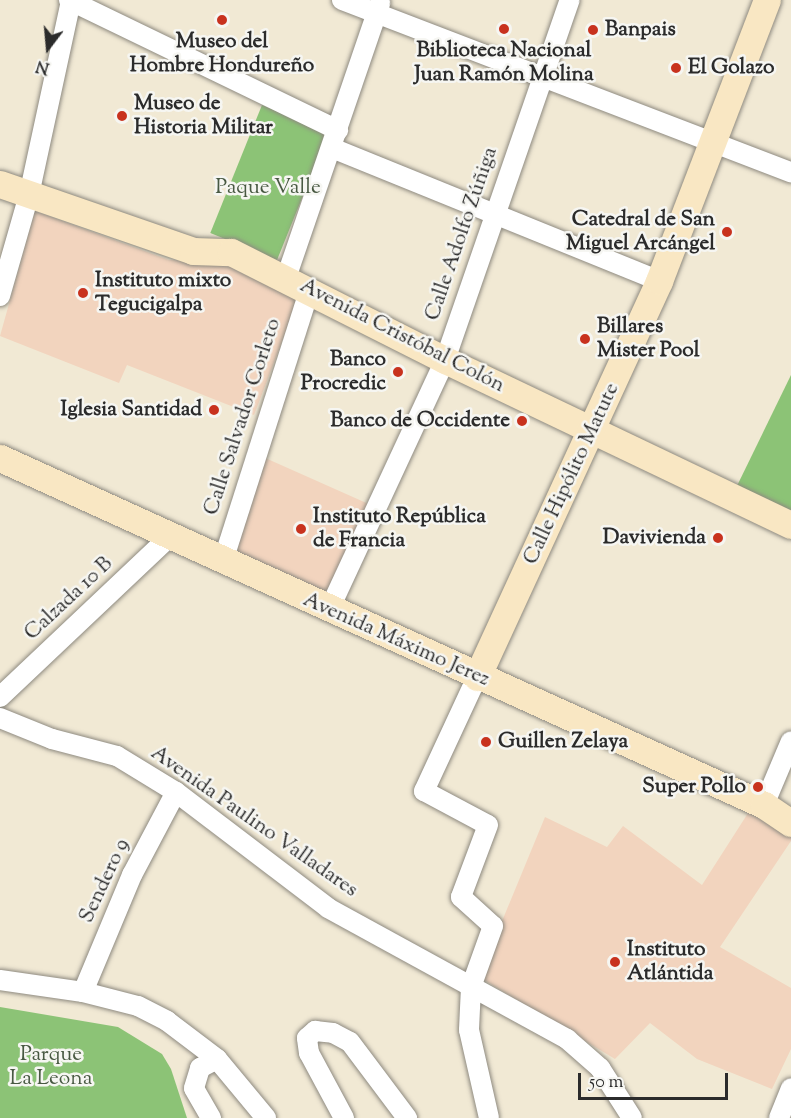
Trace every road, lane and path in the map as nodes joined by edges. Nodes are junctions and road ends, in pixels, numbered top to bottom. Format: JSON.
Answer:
{"nodes":[{"id":1,"x":70,"y":0,"type":"edge"},
{"id":2,"x":342,"y":0,"type":"edge"},
{"id":3,"x":570,"y":0,"type":"edge"},
{"id":4,"x":767,"y":0,"type":"edge"},
{"id":5,"x":379,"y":6,"type":"edge"},
{"id":6,"x":541,"y":78,"type":"junction"},
{"id":7,"x":335,"y":139,"type":"junction"},
{"id":8,"x":713,"y":141,"type":"junction"},
{"id":9,"x":791,"y":172,"type":"edge"},
{"id":10,"x":0,"y":184,"type":"edge"},
{"id":11,"x":29,"y":195,"type":"junction"},
{"id":12,"x":495,"y":214,"type":"junction"},
{"id":13,"x":659,"y":281,"type":"junction"},
{"id":14,"x":298,"y":283,"type":"junction"},
{"id":15,"x":0,"y":296,"type":"edge"},
{"id":16,"x":445,"y":360,"type":"junction"},
{"id":17,"x":593,"y":432,"type":"junction"},
{"id":18,"x":0,"y":458,"type":"edge"},
{"id":19,"x":791,"y":525,"type":"edge"},
{"id":20,"x":170,"y":536,"type":"junction"},
{"id":21,"x":223,"y":561,"type":"junction"},
{"id":22,"x":329,"y":610,"type":"junction"},
{"id":23,"x":477,"y":677,"type":"junction"},
{"id":24,"x":0,"y":697,"type":"edge"},
{"id":25,"x":0,"y":718,"type":"edge"},
{"id":26,"x":791,"y":741,"type":"edge"},
{"id":27,"x":176,"y":792,"type":"junction"},
{"id":28,"x":764,"y":805,"type":"junction"},
{"id":29,"x":791,"y":823,"type":"edge"},
{"id":30,"x":0,"y":981,"type":"edge"},
{"id":31,"x":471,"y":987,"type":"junction"},
{"id":32,"x":83,"y":992,"type":"junction"},
{"id":33,"x":217,"y":1059,"type":"junction"},
{"id":34,"x":791,"y":1088,"type":"edge"},
{"id":35,"x":781,"y":1117,"type":"edge"},
{"id":36,"x":211,"y":1118,"type":"edge"},
{"id":37,"x":266,"y":1118,"type":"edge"},
{"id":38,"x":344,"y":1118,"type":"edge"},
{"id":39,"x":407,"y":1118,"type":"edge"},
{"id":40,"x":489,"y":1118,"type":"edge"},
{"id":41,"x":632,"y":1118,"type":"edge"}],
"edges":[{"from":1,"to":7,"type":"street"},
{"from":1,"to":11,"type":"street"},
{"from":2,"to":5,"type":"street"},
{"from":3,"to":6,"type":"street","name":"Calle Adolfo Zúñiga"},
{"from":4,"to":8,"type":"main road","name":"Calle Hipólito Matute"},
{"from":5,"to":6,"type":"street"},
{"from":5,"to":7,"type":"street","name":"Calle Salvador Corleto"},
{"from":6,"to":8,"type":"street"},
{"from":6,"to":12,"type":"street","name":"Calle Adolfo Zúñiga"},
{"from":7,"to":12,"type":"street"},
{"from":7,"to":14,"type":"street","name":"Calle Salvador Corleto"},
{"from":8,"to":9,"type":"street"},
{"from":8,"to":13,"type":"main road","name":"Calle Hipólito Matute"},
{"from":10,"to":11,"type":"main road","name":"Avenida Cristóbal Colón"},
{"from":11,"to":14,"type":"main road","name":"Avenida Cristóbal Colón"},
{"from":11,"to":15,"type":"street"},
{"from":12,"to":13,"type":"street"},
{"from":12,"to":16,"type":"street","name":"Calle Adolfo Zúñiga"},
{"from":13,"to":17,"type":"main road","name":"Calle Hipólito Matute"},
{"from":14,"to":16,"type":"main road","name":"Avenida Cristóbal Colón"},
{"from":14,"to":21,"type":"street","name":"Calle Salvador Corleto"},
{"from":16,"to":17,"type":"main road","name":"Avenida Cristóbal Colón"},
{"from":16,"to":22,"type":"street","name":"Calle Adolfo Zúñiga"},
{"from":17,"to":19,"type":"main road","name":"Avenida Cristóbal Colón"},
{"from":17,"to":23,"type":"main road","name":"Calle Hipólito Matute"},
{"from":18,"to":20,"type":"main road","name":"Avenida Máximo Jerez"},
{"from":20,"to":21,"type":"main road","name":"Avenida Máximo Jerez"},
{"from":20,"to":24,"type":"street","name":"Calzada 10 B"},
{"from":21,"to":22,"type":"main road","name":"Avenida Máximo Jerez"},
{"from":22,"to":23,"type":"main road","name":"Avenida Máximo Jerez"},
{"from":23,"to":28,"type":"main road","name":"Avenida Máximo Jerez"},
{"from":23,"to":31,"type":"street"},
{"from":25,"to":27,"type":"street","name":"Avenida Paulino Valladares"},
{"from":26,"to":28,"type":"street"},
{"from":27,"to":31,"type":"street","name":"Avenida Paulino Valladares"},
{"from":27,"to":32,"type":"street","name":"Sendero 9"},
{"from":28,"to":29,"type":"main road","name":"Avenida Máximo Jerez"},
{"from":30,"to":32,"type":"street"},
{"from":31,"to":40,"type":"street"},
{"from":31,"to":41,"type":"street","name":"Avenida Paulino Valladares"},
{"from":32,"to":33,"type":"street"},
{"from":33,"to":36,"type":"street"},
{"from":33,"to":37,"type":"street"},
{"from":34,"to":35,"type":"street"},
{"from":38,"to":39,"type":"street"}]}
